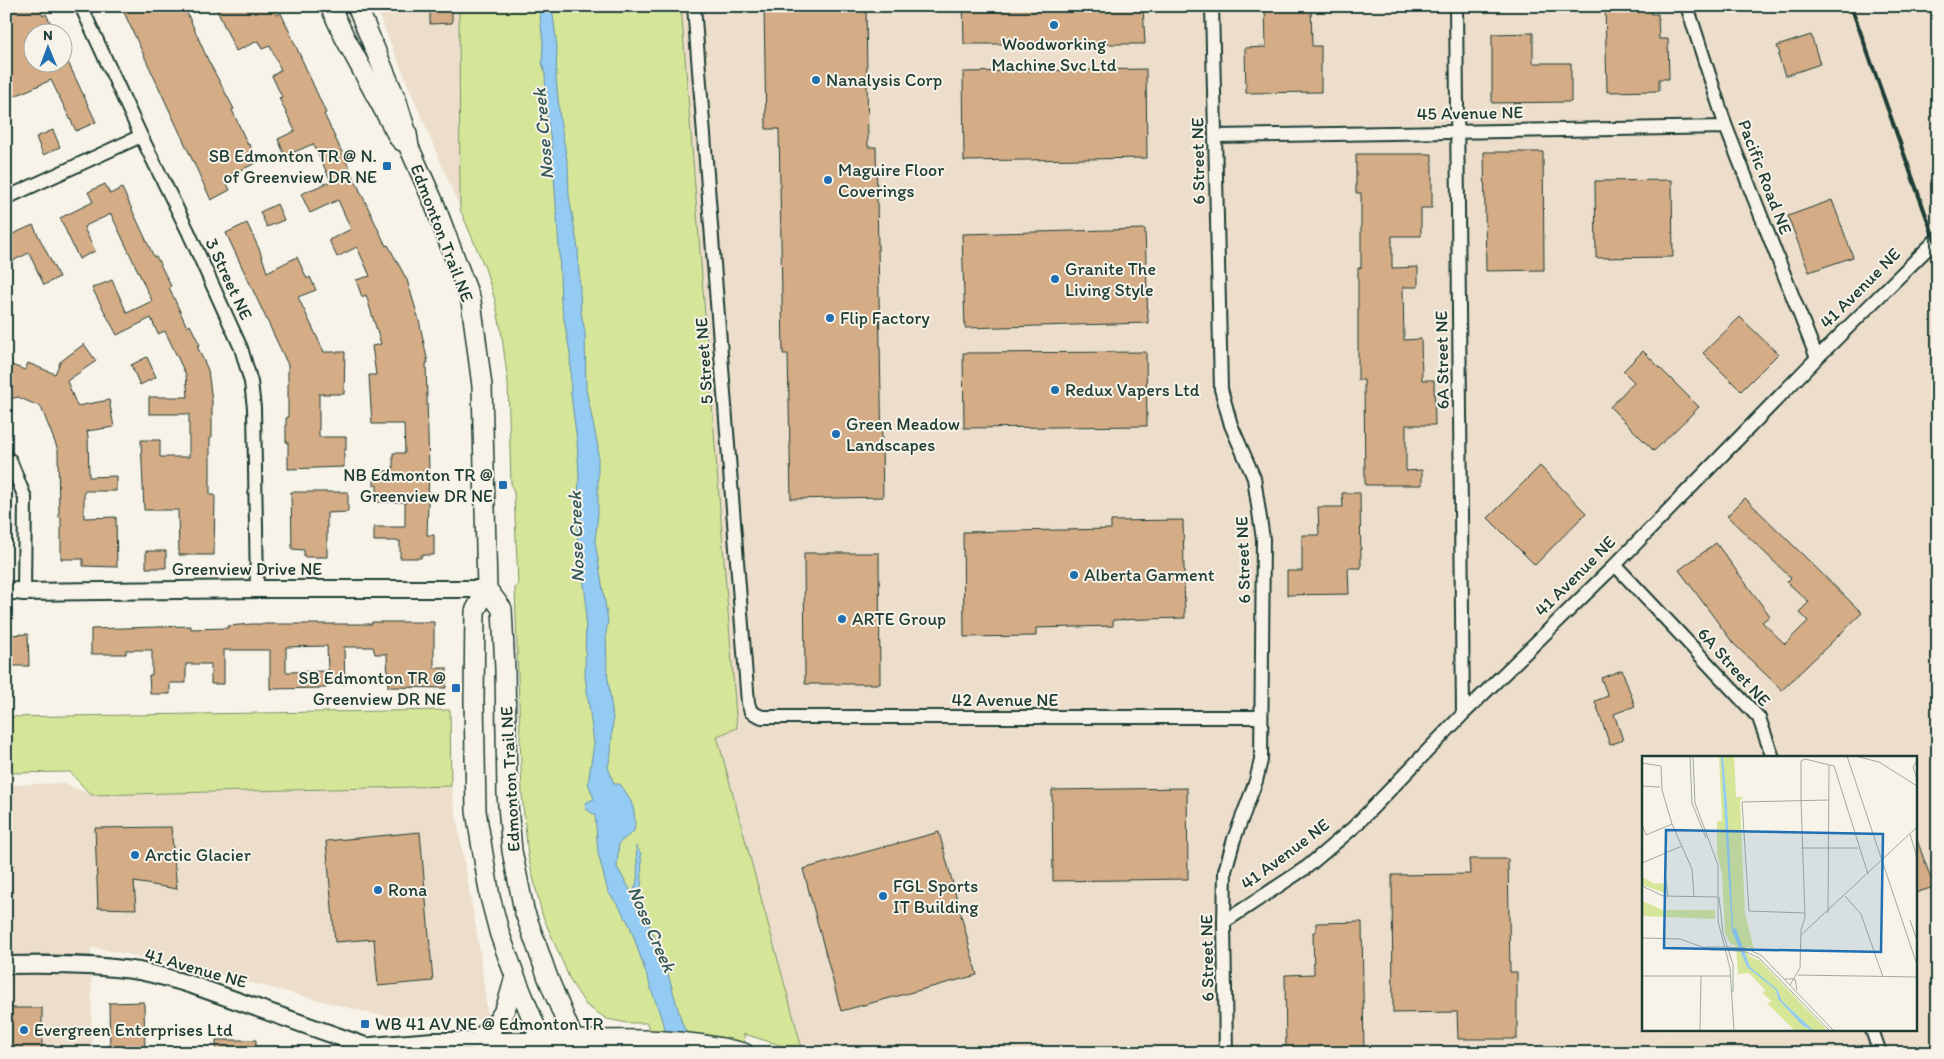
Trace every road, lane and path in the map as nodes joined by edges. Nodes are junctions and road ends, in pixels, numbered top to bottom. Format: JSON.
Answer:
{"nodes":[{"id":1,"x":81,"y":6,"type":"edge"},
{"id":2,"x":330,"y":6,"type":"edge"},
{"id":3,"x":357,"y":6,"type":"edge"},
{"id":4,"x":694,"y":6,"type":"edge"},
{"id":5,"x":1212,"y":6,"type":"edge"},
{"id":6,"x":1456,"y":6,"type":"edge"},
{"id":7,"x":1687,"y":6,"type":"edge"},
{"id":8,"x":1726,"y":127,"type":"junction"},
{"id":9,"x":1457,"y":131,"type":"junction"},
{"id":10,"x":141,"y":136,"type":"junction"},
{"id":11,"x":1215,"y":136,"type":"junction"},
{"id":12,"x":408,"y":147,"type":"junction"},
{"id":13,"x":6,"y":198,"type":"edge"},
{"id":14,"x":1938,"y":238,"type":"edge"},
{"id":15,"x":1817,"y":358,"type":"junction"},
{"id":16,"x":10,"y":460,"type":"dead end"},
{"id":17,"x":1615,"y":565,"type":"junction"},
{"id":18,"x":257,"y":589,"type":"junction"},
{"id":19,"x":487,"y":589,"type":"junction"},
{"id":20,"x":6,"y":590,"type":"edge"},
{"id":21,"x":24,"y":592,"type":"junction"},
{"id":22,"x":752,"y":712,"type":"joint"},
{"id":23,"x":1463,"y":714,"type":"junction"},
{"id":24,"x":1260,"y":717,"type":"junction"},
{"id":25,"x":1772,"y":756,"type":"edge"},
{"id":26,"x":1224,"y":922,"type":"junction"},
{"id":27,"x":6,"y":965,"type":"edge"},
{"id":28,"x":514,"y":976,"type":"junction"},
{"id":29,"x":1873,"y":1032,"type":"edge"},
{"id":30,"x":476,"y":1042,"type":"junction"},
{"id":31,"x":577,"y":1046,"type":"edge"},
{"id":32,"x":367,"y":1047,"type":"junction"},
{"id":33,"x":543,"y":1047,"type":"edge"},
{"id":34,"x":385,"y":1053,"type":"edge"},
{"id":35,"x":744,"y":1053,"type":"edge"},
{"id":36,"x":1226,"y":1053,"type":"edge"},
{"id":37,"x":1880,"y":1053,"type":"edge"}],
"edges":[{"from":1,"to":10,"type":"street","name":"3 Street NE"},
{"from":2,"to":12,"type":"main road","name":"Edmonton Trail NE"},
{"from":3,"to":12,"type":"main road","name":"Edmonton Trail NE"},
{"from":4,"to":22,"type":"street","name":"5 Street NE"},
{"from":5,"to":11,"type":"street","name":"6 Street NE"},
{"from":6,"to":9,"type":"street","name":"6A Street NE"},
{"from":7,"to":8,"type":"street","name":"Pacific Road NE"},
{"from":8,"to":9,"type":"street","name":"45 Avenue NE"},
{"from":8,"to":15,"type":"street","name":"Pacific Road NE"},
{"from":9,"to":11,"type":"street","name":"45 Avenue NE"},
{"from":9,"to":23,"type":"street","name":"6A Street NE"},
{"from":10,"to":13,"type":"street"},
{"from":10,"to":18,"type":"street","name":"3 Street NE"},
{"from":11,"to":24,"type":"street","name":"6 Street NE"},
{"from":12,"to":19,"type":"main road","name":"Edmonton Trail NE"},
{"from":14,"to":15,"type":"street","name":"41 Avenue NE"},
{"from":15,"to":17,"type":"street","name":"41 Avenue NE"},
{"from":16,"to":21,"type":"street"},
{"from":17,"to":23,"type":"street","name":"41 Avenue NE"},
{"from":17,"to":25,"type":"street","name":"6A Street NE"},
{"from":18,"to":19,"type":"street","name":"Greenview Drive NE"},
{"from":18,"to":21,"type":"street","name":"Greenview Drive NE"},
{"from":19,"to":28,"type":"main road","name":"Edmonton Trail NE"},
{"from":19,"to":31,"type":"main road","name":"Edmonton Trail NE"},
{"from":20,"to":21,"type":"street","name":"Greenview Drive NE"},
{"from":22,"to":24,"type":"street","name":"42 Avenue NE"},
{"from":23,"to":26,"type":"street","name":"41 Avenue NE"},
{"from":24,"to":26,"type":"street","name":"6 Street NE"},
{"from":26,"to":36,"type":"street","name":"6 Street NE"},
{"from":27,"to":32,"type":"street","name":"41 Avenue NE"},
{"from":28,"to":30,"type":"main road"},
{"from":28,"to":33,"type":"main road","name":"Edmonton Trail NE"},
{"from":29,"to":37,"type":"street"},
{"from":30,"to":32,"type":"street","name":"41 Avenue NE"},
{"from":30,"to":33,"type":"street","name":"41 Avenue NE"},
{"from":31,"to":33,"type":"main road"},
{"from":31,"to":35,"type":"main road"},
{"from":32,"to":34,"type":"street","name":"41 Avenue NE"}]}
